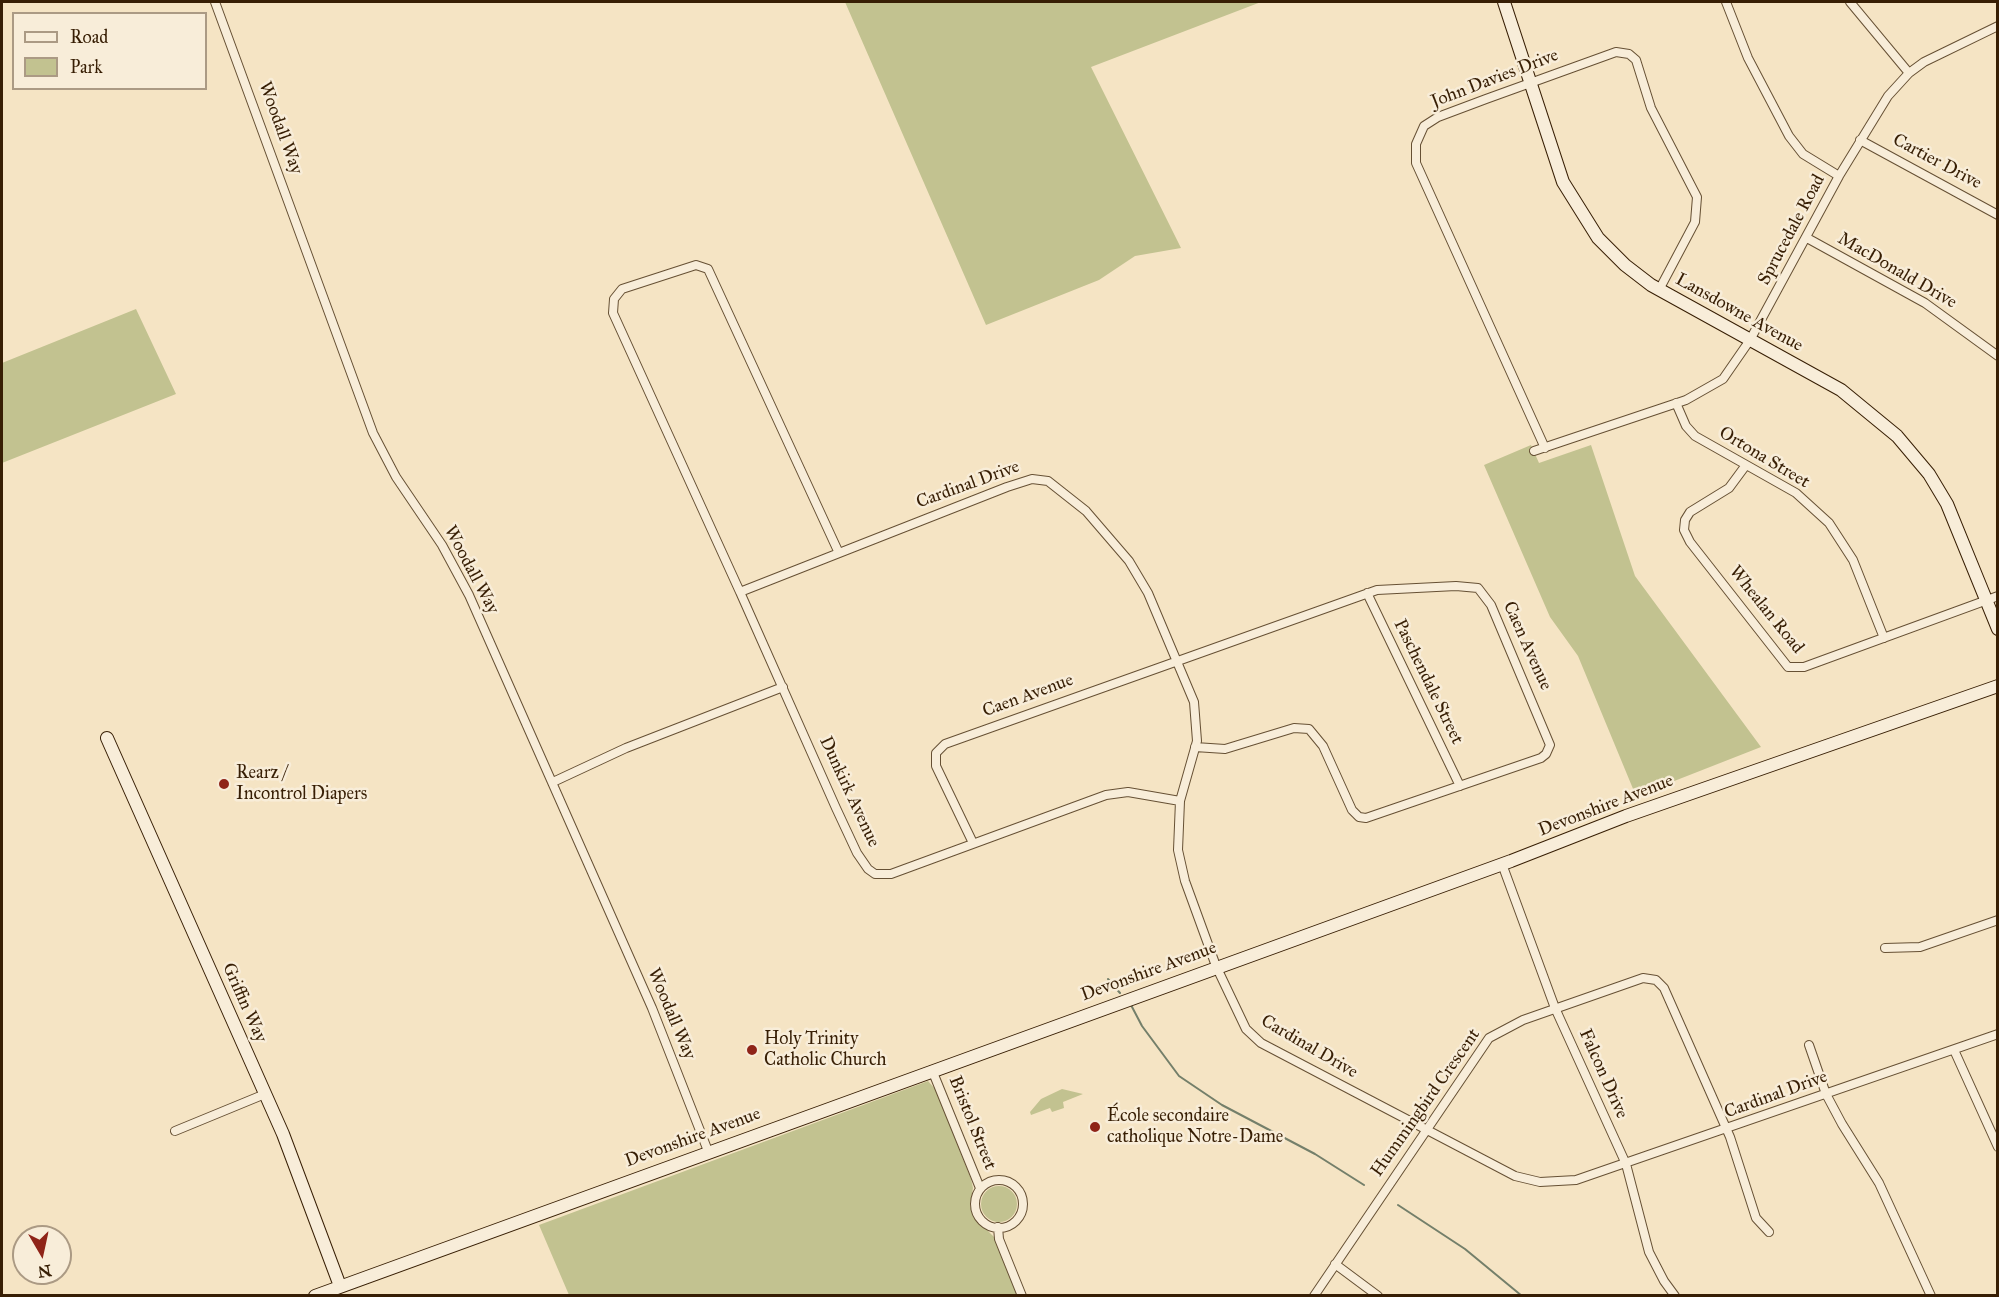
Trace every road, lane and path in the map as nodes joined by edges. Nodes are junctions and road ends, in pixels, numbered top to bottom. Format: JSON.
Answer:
{"nodes":[{"id":1,"x":215,"y":2,"type":"edge"},
{"id":2,"x":1504,"y":2,"type":"edge"},
{"id":3,"x":1726,"y":2,"type":"edge"},
{"id":4,"x":1850,"y":2,"type":"edge"},
{"id":5,"x":1996,"y":29,"type":"edge"},
{"id":6,"x":1909,"y":74,"type":"junction"},
{"id":7,"x":1530,"y":83,"type":"junction"},
{"id":8,"x":1860,"y":140,"type":"junction"},
{"id":9,"x":1839,"y":176,"type":"junction"},
{"id":10,"x":1998,"y":215,"type":"edge"},
{"id":11,"x":1807,"y":238,"type":"junction"},
{"id":12,"x":1659,"y":290,"type":"junction"},
{"id":13,"x":1750,"y":340,"type":"junction"},
{"id":14,"x":1998,"y":356,"type":"edge"},
{"id":15,"x":1676,"y":403,"type":"junction"},
{"id":16,"x":1545,"y":448,"type":"junction"},
{"id":17,"x":1534,"y":452,"type":"dead end"},
{"id":18,"x":1746,"y":465,"type":"junction"},
{"id":19,"x":838,"y":551,"type":"junction"},
{"id":20,"x":740,"y":592,"type":"junction"},
{"id":21,"x":1366,"y":593,"type":"junction"},
{"id":22,"x":1992,"y":598,"type":"edge"},
{"id":23,"x":1998,"y":629,"type":"edge"},
{"id":24,"x":1884,"y":638,"type":"junction"},
{"id":25,"x":1178,"y":659,"type":"junction"},
{"id":26,"x":1998,"y":686,"type":"edge"},
{"id":27,"x":783,"y":687,"type":"junction"},
{"id":28,"x":107,"y":738,"type":"dead end"},
{"id":29,"x":1195,"y":747,"type":"junction"},
{"id":30,"x":553,"y":782,"type":"junction"},
{"id":31,"x":1460,"y":786,"type":"junction"},
{"id":32,"x":1180,"y":801,"type":"junction"},
{"id":33,"x":973,"y":843,"type":"junction"},
{"id":34,"x":1502,"y":864,"type":"junction"},
{"id":35,"x":1998,"y":920,"type":"edge"},
{"id":36,"x":1885,"y":948,"type":"dead end"},
{"id":37,"x":1216,"y":966,"type":"junction"},
{"id":38,"x":1555,"y":1008,"type":"junction"},
{"id":39,"x":1998,"y":1034,"type":"edge"},
{"id":40,"x":1809,"y":1045,"type":"dead end"},
{"id":41,"x":1954,"y":1050,"type":"junction"},
{"id":42,"x":932,"y":1070,"type":"junction"},
{"id":43,"x":265,"y":1094,"type":"junction"},
{"id":44,"x":1826,"y":1094,"type":"junction"},
{"id":45,"x":1425,"y":1130,"type":"junction"},
{"id":46,"x":1726,"y":1130,"type":"junction"},
{"id":47,"x":175,"y":1131,"type":"dead end"},
{"id":48,"x":1998,"y":1147,"type":"edge"},
{"id":49,"x":708,"y":1152,"type":"junction"},
{"id":50,"x":1626,"y":1164,"type":"junction"},
{"id":51,"x":980,"y":1188,"type":"junction"},
{"id":52,"x":998,"y":1227,"type":"junction"},
{"id":53,"x":1769,"y":1232,"type":"dead end"},
{"id":54,"x":1335,"y":1264,"type":"junction"},
{"id":55,"x":340,"y":1286,"type":"junction"},
{"id":56,"x":315,"y":1296,"type":"edge"},
{"id":57,"x":1022,"y":1296,"type":"edge"},
{"id":58,"x":1314,"y":1296,"type":"edge"},
{"id":59,"x":1378,"y":1296,"type":"edge"},
{"id":60,"x":1675,"y":1296,"type":"edge"},
{"id":61,"x":1932,"y":1296,"type":"edge"}],
"edges":[{"from":1,"to":30,"type":"street","name":"Woodall Way"},
{"from":2,"to":7,"type":"main road","name":"Lansdowne Avenue"},
{"from":3,"to":9,"type":"street"},
{"from":4,"to":6,"type":"street"},
{"from":5,"to":6,"type":"street","name":"Sprucedale Road"},
{"from":6,"to":8,"type":"street","name":"Sprucedale Road"},
{"from":7,"to":12,"type":"main road","name":"Lansdowne Avenue"},
{"from":7,"to":12,"type":"street","name":"John Davies Drive"},
{"from":7,"to":16,"type":"street","name":"John Davies Drive"},
{"from":8,"to":9,"type":"street","name":"Sprucedale Road"},
{"from":8,"to":10,"type":"street","name":"Cartier Drive"},
{"from":9,"to":11,"type":"street","name":"Sprucedale Road"},
{"from":11,"to":13,"type":"street","name":"Sprucedale Road"},
{"from":11,"to":14,"type":"street","name":"MacDonald Drive"},
{"from":12,"to":13,"type":"main road","name":"Lansdowne Avenue"},
{"from":13,"to":15,"type":"street","name":"Sprucedale Road"},
{"from":13,"to":22,"type":"main road","name":"Lansdowne Avenue"},
{"from":15,"to":16,"type":"street","name":"Sprucedale Road"},
{"from":15,"to":18,"type":"street","name":"Ortona Street"},
{"from":16,"to":17,"type":"street","name":"Sprucedale Road"},
{"from":18,"to":24,"type":"street","name":"Ortona Street"},
{"from":18,"to":24,"type":"street","name":"Whealan Road"},
{"from":19,"to":20,"type":"street","name":"Cardinal Drive"},
{"from":19,"to":20,"type":"street"},
{"from":19,"to":25,"type":"street","name":"Cardinal Drive"},
{"from":20,"to":27,"type":"street"},
{"from":21,"to":25,"type":"street","name":"Caen Avenue"},
{"from":21,"to":31,"type":"street","name":"Paschendale Street"},
{"from":21,"to":31,"type":"street","name":"Caen Avenue"},
{"from":22,"to":23,"type":"main road","name":"Lansdowne Avenue"},
{"from":22,"to":24,"type":"street","name":"Whealan Road"},
{"from":25,"to":29,"type":"street","name":"Cardinal Drive"},
{"from":25,"to":33,"type":"street","name":"Caen Avenue"},
{"from":26,"to":34,"type":"main road","name":"Devonshire Avenue"},
{"from":27,"to":30,"type":"street"},
{"from":27,"to":33,"type":"street","name":"Dunkirk Avenue"},
{"from":28,"to":43,"type":"main road","name":"Griffin Way"},
{"from":29,"to":31,"type":"street","name":"Caen Avenue"},
{"from":29,"to":32,"type":"street","name":"Cardinal Drive"},
{"from":30,"to":49,"type":"street","name":"Woodall Way"},
{"from":32,"to":33,"type":"street","name":"Dunkirk Avenue"},
{"from":32,"to":37,"type":"street","name":"Cardinal Drive"},
{"from":34,"to":37,"type":"main road","name":"Devonshire Avenue"},
{"from":34,"to":38,"type":"street","name":"Falcon Drive"},
{"from":35,"to":36,"type":"street"},
{"from":37,"to":42,"type":"main road","name":"Devonshire Avenue"},
{"from":37,"to":45,"type":"street","name":"Cardinal Drive"},
{"from":38,"to":45,"type":"street","name":"Hummingbird Crescent"},
{"from":38,"to":46,"type":"street","name":"Hummingbird Crescent"},
{"from":38,"to":50,"type":"street","name":"Falcon Drive"},
{"from":39,"to":41,"type":"street","name":"Cardinal Drive"},
{"from":40,"to":44,"type":"street"},
{"from":41,"to":44,"type":"street","name":"Cardinal Drive"},
{"from":41,"to":48,"type":"street"},
{"from":42,"to":49,"type":"main road","name":"Devonshire Avenue"},
{"from":42,"to":51,"type":"street","name":"Bristol Street"},
{"from":43,"to":47,"type":"street"},
{"from":43,"to":55,"type":"main road","name":"Griffin Way"},
{"from":44,"to":46,"type":"street","name":"Cardinal Drive"},
{"from":44,"to":61,"type":"street"},
{"from":45,"to":50,"type":"street","name":"Cardinal Drive"},
{"from":45,"to":54,"type":"street","name":"Hummingbird Crescent"},
{"from":46,"to":50,"type":"street","name":"Cardinal Drive"},
{"from":46,"to":53,"type":"street","name":"Hummingbird Crescent"},
{"from":49,"to":55,"type":"main road","name":"Devonshire Avenue"},
{"from":50,"to":60,"type":"street","name":"Falcon Drive"},
{"from":51,"to":52,"type":"street","name":"Bristol Street"},
{"from":51,"to":52,"type":"street","name":"Bristol Street"},
{"from":52,"to":57,"type":"street"},
{"from":54,"to":58,"type":"street","name":"Hummingbird Crescent"},
{"from":54,"to":59,"type":"street"},
{"from":55,"to":56,"type":"main road","name":"Devonshire Avenue"}]}
